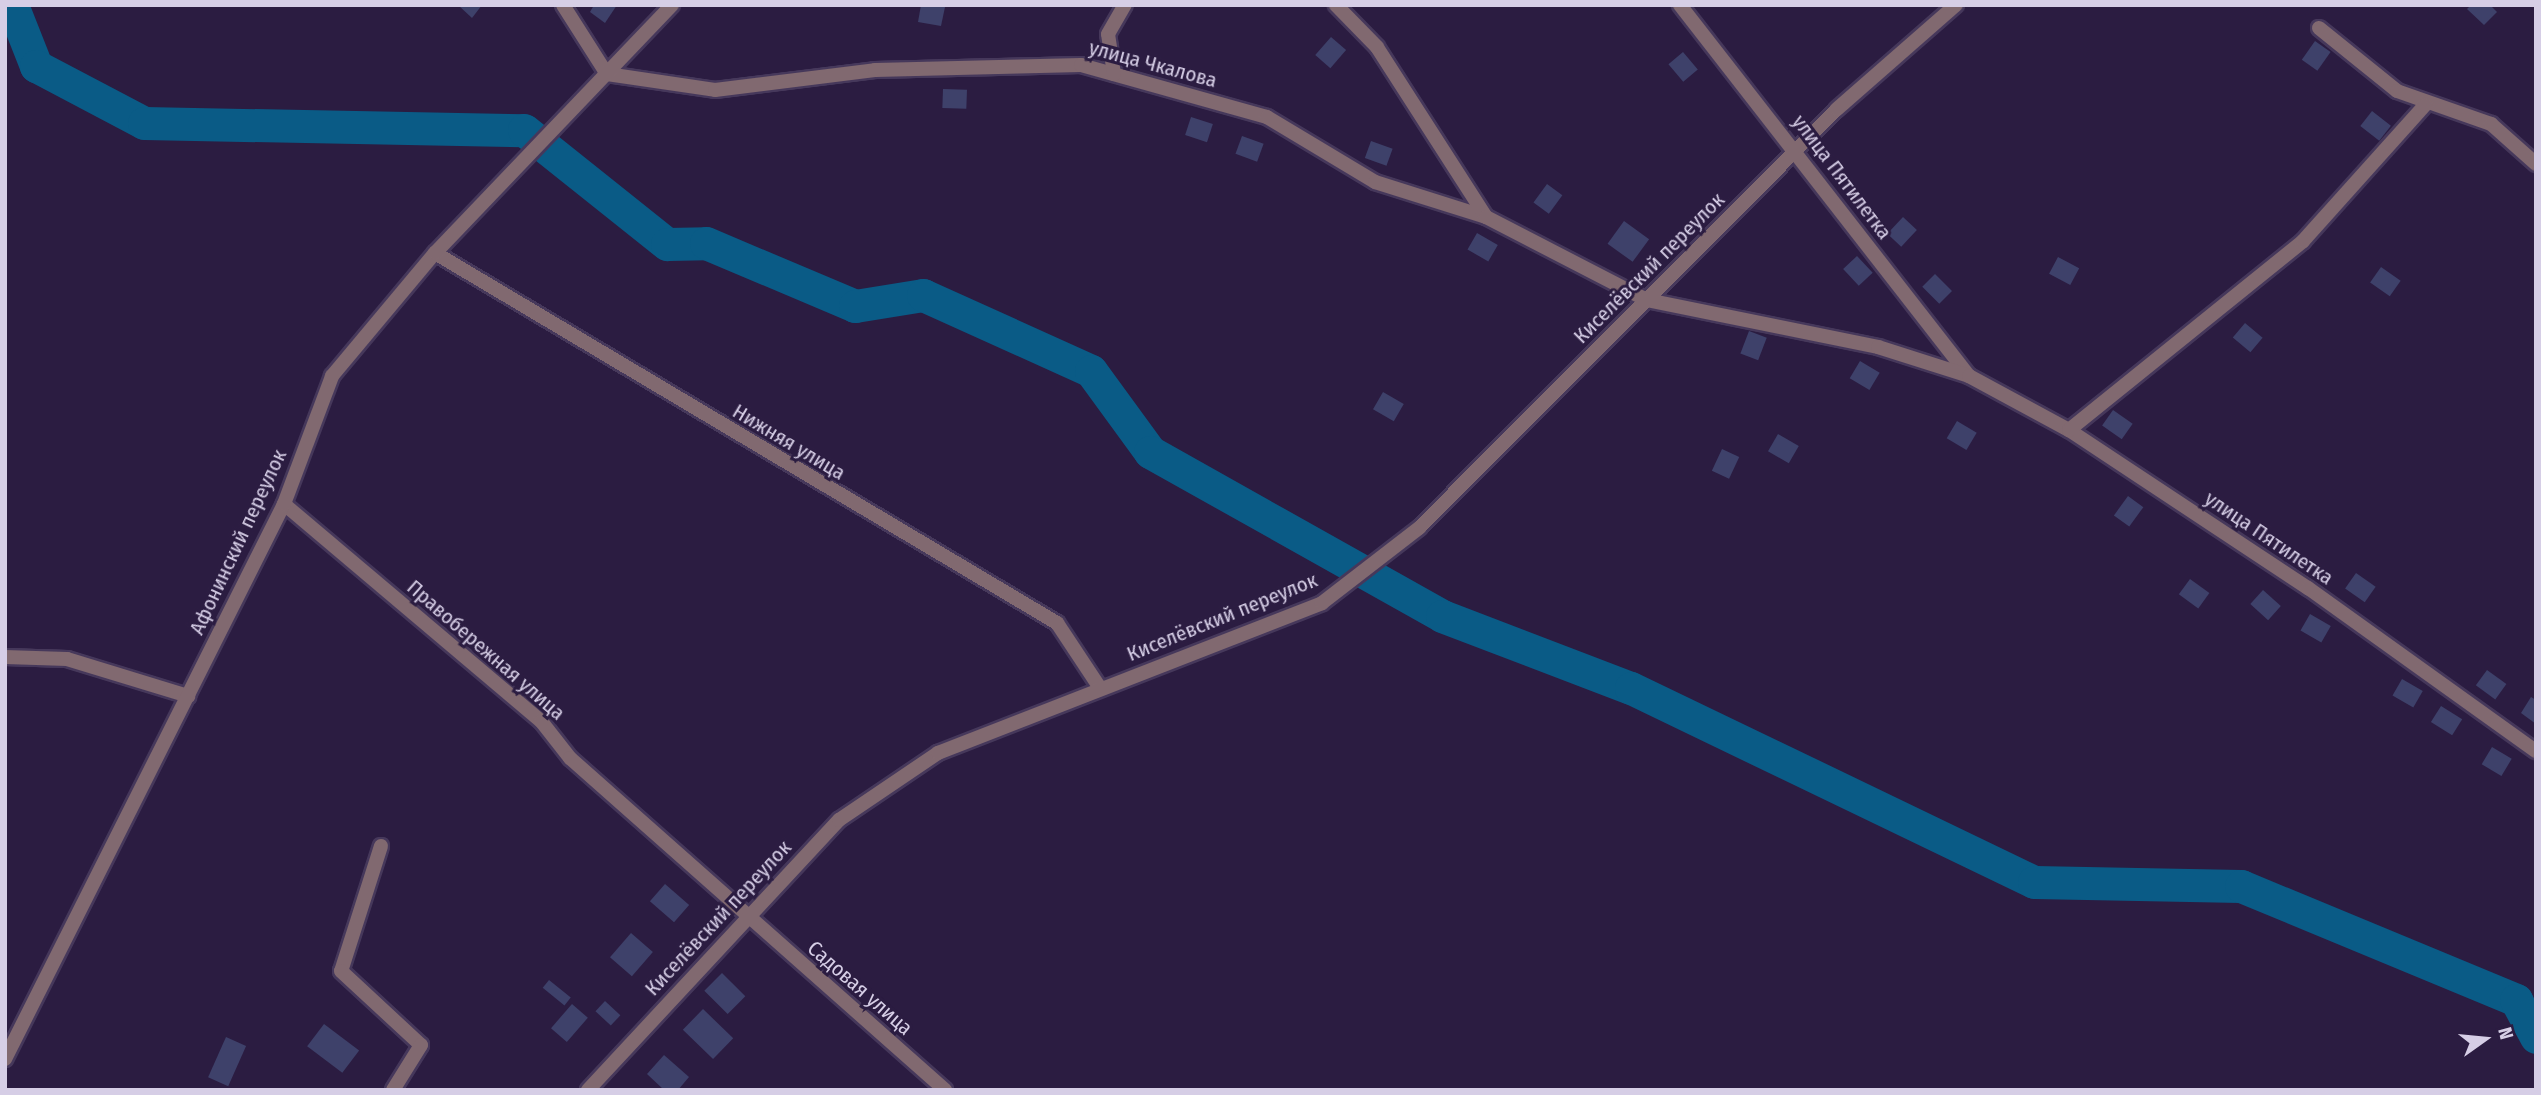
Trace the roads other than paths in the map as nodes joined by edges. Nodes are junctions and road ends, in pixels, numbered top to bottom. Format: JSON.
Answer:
{"nodes":[{"id":1,"x":563,"y":5,"type":"edge"},
{"id":2,"x":672,"y":5,"type":"edge"},
{"id":3,"x":1125,"y":5,"type":"edge"},
{"id":4,"x":1336,"y":5,"type":"edge"},
{"id":5,"x":1680,"y":5,"type":"edge"},
{"id":6,"x":1956,"y":5,"type":"edge"},
{"id":7,"x":2319,"y":28,"type":"dead end"},
{"id":8,"x":607,"y":74,"type":"junction"},
{"id":9,"x":1114,"y":74,"type":"junction"},
{"id":10,"x":2425,"y":105,"type":"junction"},
{"id":11,"x":1796,"y":150,"type":"junction"},
{"id":12,"x":2536,"y":164,"type":"edge"},
{"id":13,"x":1486,"y":217,"type":"junction"},
{"id":14,"x":435,"y":253,"type":"junction"},
{"id":15,"x":1647,"y":300,"type":"junction"},
{"id":16,"x":1969,"y":376,"type":"junction"},
{"id":17,"x":2069,"y":430,"type":"junction"},
{"id":18,"x":284,"y":504,"type":"junction"},
{"id":19,"x":5,"y":657,"type":"edge"},
{"id":20,"x":1100,"y":688,"type":"junction"},
{"id":21,"x":188,"y":696,"type":"junction"},
{"id":22,"x":2536,"y":751,"type":"edge"},
{"id":23,"x":381,"y":846,"type":"dead end"},
{"id":24,"x":748,"y":917,"type":"junction"},
{"id":25,"x":5,"y":1059,"type":"edge"},
{"id":26,"x":393,"y":1090,"type":"edge"},
{"id":27,"x":588,"y":1090,"type":"edge"},
{"id":28,"x":945,"y":1090,"type":"edge"}],
"edges":[{"from":1,"to":8,"type":"street"},
{"from":2,"to":8,"type":"street","name":"Афонинский переулок"},
{"from":3,"to":9,"type":"street"},
{"from":4,"to":13,"type":"street"},
{"from":5,"to":11,"type":"street","name":"улица Пятилетка"},
{"from":6,"to":11,"type":"street","name":"Киселёвский переулок"},
{"from":7,"to":10,"type":"street"},
{"from":8,"to":9,"type":"street","name":"улица Чкалова"},
{"from":8,"to":14,"type":"street","name":"Афонинский переулок"},
{"from":9,"to":13,"type":"street","name":"улица Чкалова"},
{"from":10,"to":12,"type":"street"},
{"from":10,"to":17,"type":"street"},
{"from":11,"to":15,"type":"street","name":"Киселёвский переулок"},
{"from":11,"to":16,"type":"street","name":"улица Пятилетка"},
{"from":13,"to":15,"type":"street","name":"улица Пятилетка"},
{"from":14,"to":18,"type":"street","name":"Афонинский переулок"},
{"from":14,"to":20,"type":"street","name":"Нижняя улица"},
{"from":15,"to":16,"type":"street","name":"улица Пятилетка"},
{"from":15,"to":20,"type":"street","name":"Киселёвский переулок"},
{"from":16,"to":17,"type":"street","name":"улица Пятилетка"},
{"from":17,"to":22,"type":"street","name":"улица Пятилетка"},
{"from":18,"to":21,"type":"street","name":"Афонинский переулок"},
{"from":18,"to":24,"type":"street","name":"Правобережная улица"},
{"from":19,"to":21,"type":"street"},
{"from":20,"to":24,"type":"street","name":"Киселёвский переулок"},
{"from":21,"to":25,"type":"street","name":"Афонинский переулок"},
{"from":23,"to":26,"type":"street"},
{"from":24,"to":27,"type":"street","name":"Киселёвский переулок"},
{"from":24,"to":28,"type":"street","name":"Садовая улица"}]}
